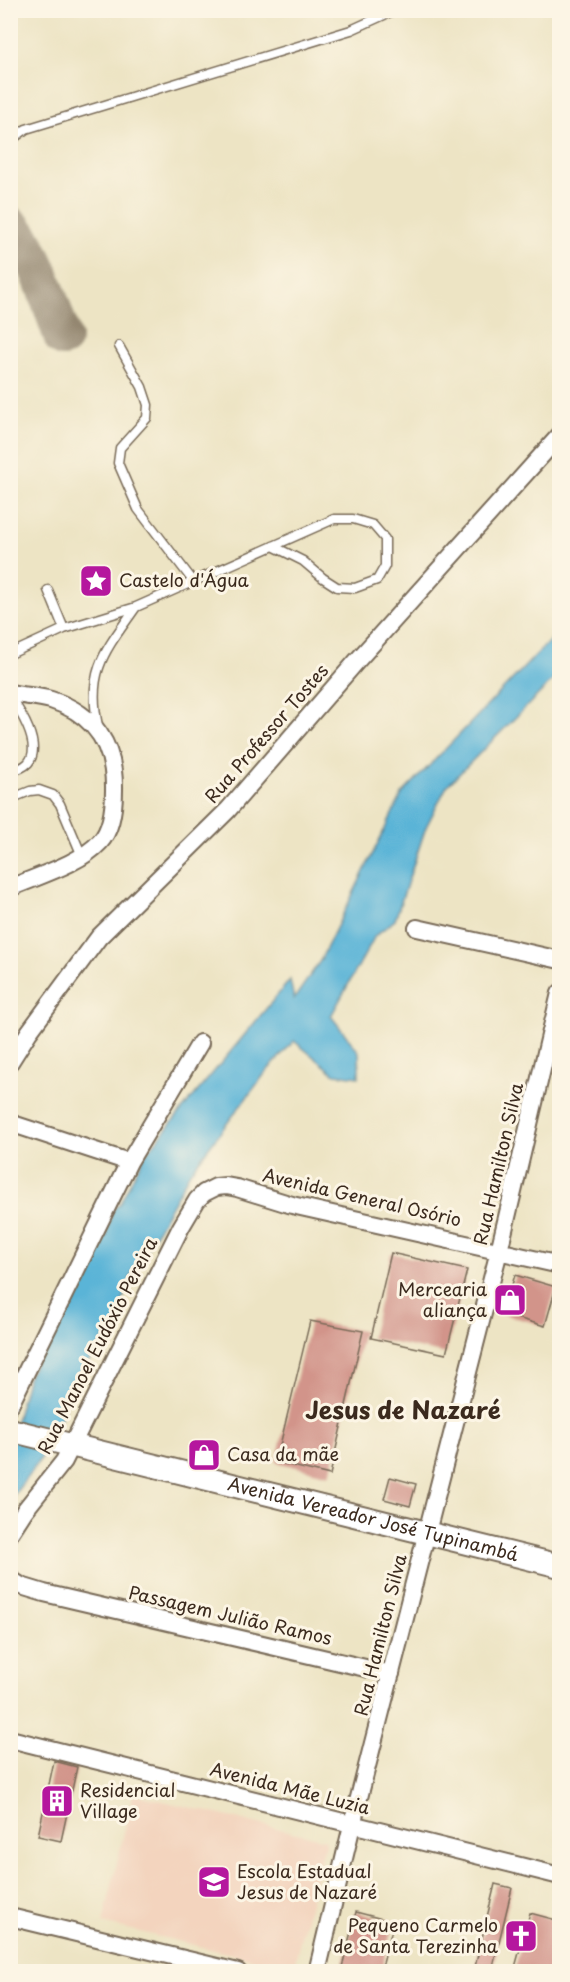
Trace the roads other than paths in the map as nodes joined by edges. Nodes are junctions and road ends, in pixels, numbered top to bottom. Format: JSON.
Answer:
{"nodes":[{"id":1,"x":395,"y":10,"type":"edge"},
{"id":2,"x":10,"y":141,"type":"edge"},
{"id":3,"x":119,"y":346,"type":"dead end"},
{"id":4,"x":560,"y":435,"type":"edge"},
{"id":5,"x":273,"y":546,"type":"junction"},
{"id":6,"x":193,"y":581,"type":"junction"},
{"id":7,"x":48,"y":590,"type":"dead end"},
{"id":8,"x":136,"y":607,"type":"junction"},
{"id":9,"x":64,"y":629,"type":"junction"},
{"id":10,"x":10,"y":654,"type":"edge"},
{"id":11,"x":10,"y":695,"type":"edge"},
{"id":12,"x":99,"y":730,"type":"junction"},
{"id":13,"x":10,"y":771,"type":"edge"},
{"id":14,"x":10,"y":799,"type":"edge"},
{"id":15,"x":82,"y":856,"type":"junction"},
{"id":16,"x":10,"y":888,"type":"edge"},
{"id":17,"x":417,"y":928,"type":"dead end"},
{"id":18,"x":560,"y":960,"type":"edge"},
{"id":19,"x":560,"y":993,"type":"edge"},
{"id":20,"x":200,"y":1043,"type":"dead end"},
{"id":21,"x":10,"y":1062,"type":"edge"},
{"id":22,"x":10,"y":1123,"type":"edge"},
{"id":23,"x":129,"y":1162,"type":"junction"},
{"id":24,"x":226,"y":1186,"type":"joint"},
{"id":25,"x":499,"y":1251,"type":"junction"},
{"id":26,"x":560,"y":1265,"type":"edge"},
{"id":27,"x":10,"y":1405,"type":"edge"},
{"id":28,"x":10,"y":1430,"type":"edge"},
{"id":29,"x":65,"y":1443,"type":"junction"},
{"id":30,"x":10,"y":1533,"type":"edge"},
{"id":31,"x":427,"y":1533,"type":"junction"},
{"id":32,"x":560,"y":1566,"type":"edge"},
{"id":33,"x":10,"y":1579,"type":"edge"},
{"id":34,"x":391,"y":1674,"type":"junction"},
{"id":35,"x":10,"y":1739,"type":"edge"},
{"id":36,"x":352,"y":1825,"type":"junction"},
{"id":37,"x":560,"y":1876,"type":"edge"},
{"id":38,"x":10,"y":1917,"type":"edge"},
{"id":39,"x":238,"y":1971,"type":"edge"},
{"id":40,"x":317,"y":1971,"type":"edge"}],
"edges":[{"from":1,"to":2,"type":"lane"},
{"from":3,"to":6,"type":"lane"},
{"from":4,"to":21,"type":"street","name":"Rua Professor Tostes"},
{"from":5,"to":5,"type":"lane"},
{"from":5,"to":6,"type":"lane"},
{"from":6,"to":8,"type":"lane"},
{"from":7,"to":9,"type":"lane"},
{"from":8,"to":9,"type":"lane"},
{"from":8,"to":12,"type":"lane"},
{"from":9,"to":10,"type":"lane"},
{"from":11,"to":12,"type":"street"},
{"from":11,"to":13,"type":"lane"},
{"from":12,"to":15,"type":"street"},
{"from":14,"to":15,"type":"lane"},
{"from":15,"to":16,"type":"street"},
{"from":17,"to":18,"type":"street"},
{"from":19,"to":25,"type":"street","name":"Rua Hamilton Silva"},
{"from":20,"to":23,"type":"street"},
{"from":22,"to":23,"type":"street"},
{"from":23,"to":27,"type":"street"},
{"from":24,"to":25,"type":"street","name":"Avenida General Osório"},
{"from":24,"to":29,"type":"street","name":"Rua Manoel Eudóxio Pereira"},
{"from":25,"to":26,"type":"street","name":"Avenida General Osório"},
{"from":25,"to":31,"type":"street","name":"Rua Hamilton Silva"},
{"from":28,"to":29,"type":"street","name":"Avenida Vereador José Tupinambá"},
{"from":29,"to":30,"type":"street","name":"Rua Manoel Eudóxio Pereira"},
{"from":29,"to":31,"type":"street","name":"Avenida Vereador José Tupinambá"},
{"from":31,"to":32,"type":"street","name":"Avenida Vereador José Tupinambá"},
{"from":31,"to":34,"type":"street","name":"Rua Hamilton Silva"},
{"from":33,"to":34,"type":"street","name":"Passagem Julião Ramos"},
{"from":34,"to":36,"type":"street","name":"Rua Hamilton Silva"},
{"from":35,"to":36,"type":"street","name":"Avenida Mãe Luzia"},
{"from":36,"to":37,"type":"street","name":"Avenida Mãe Luzia"},
{"from":36,"to":40,"type":"street","name":"Rua Hamilton Silva"},
{"from":38,"to":39,"type":"street"}]}
